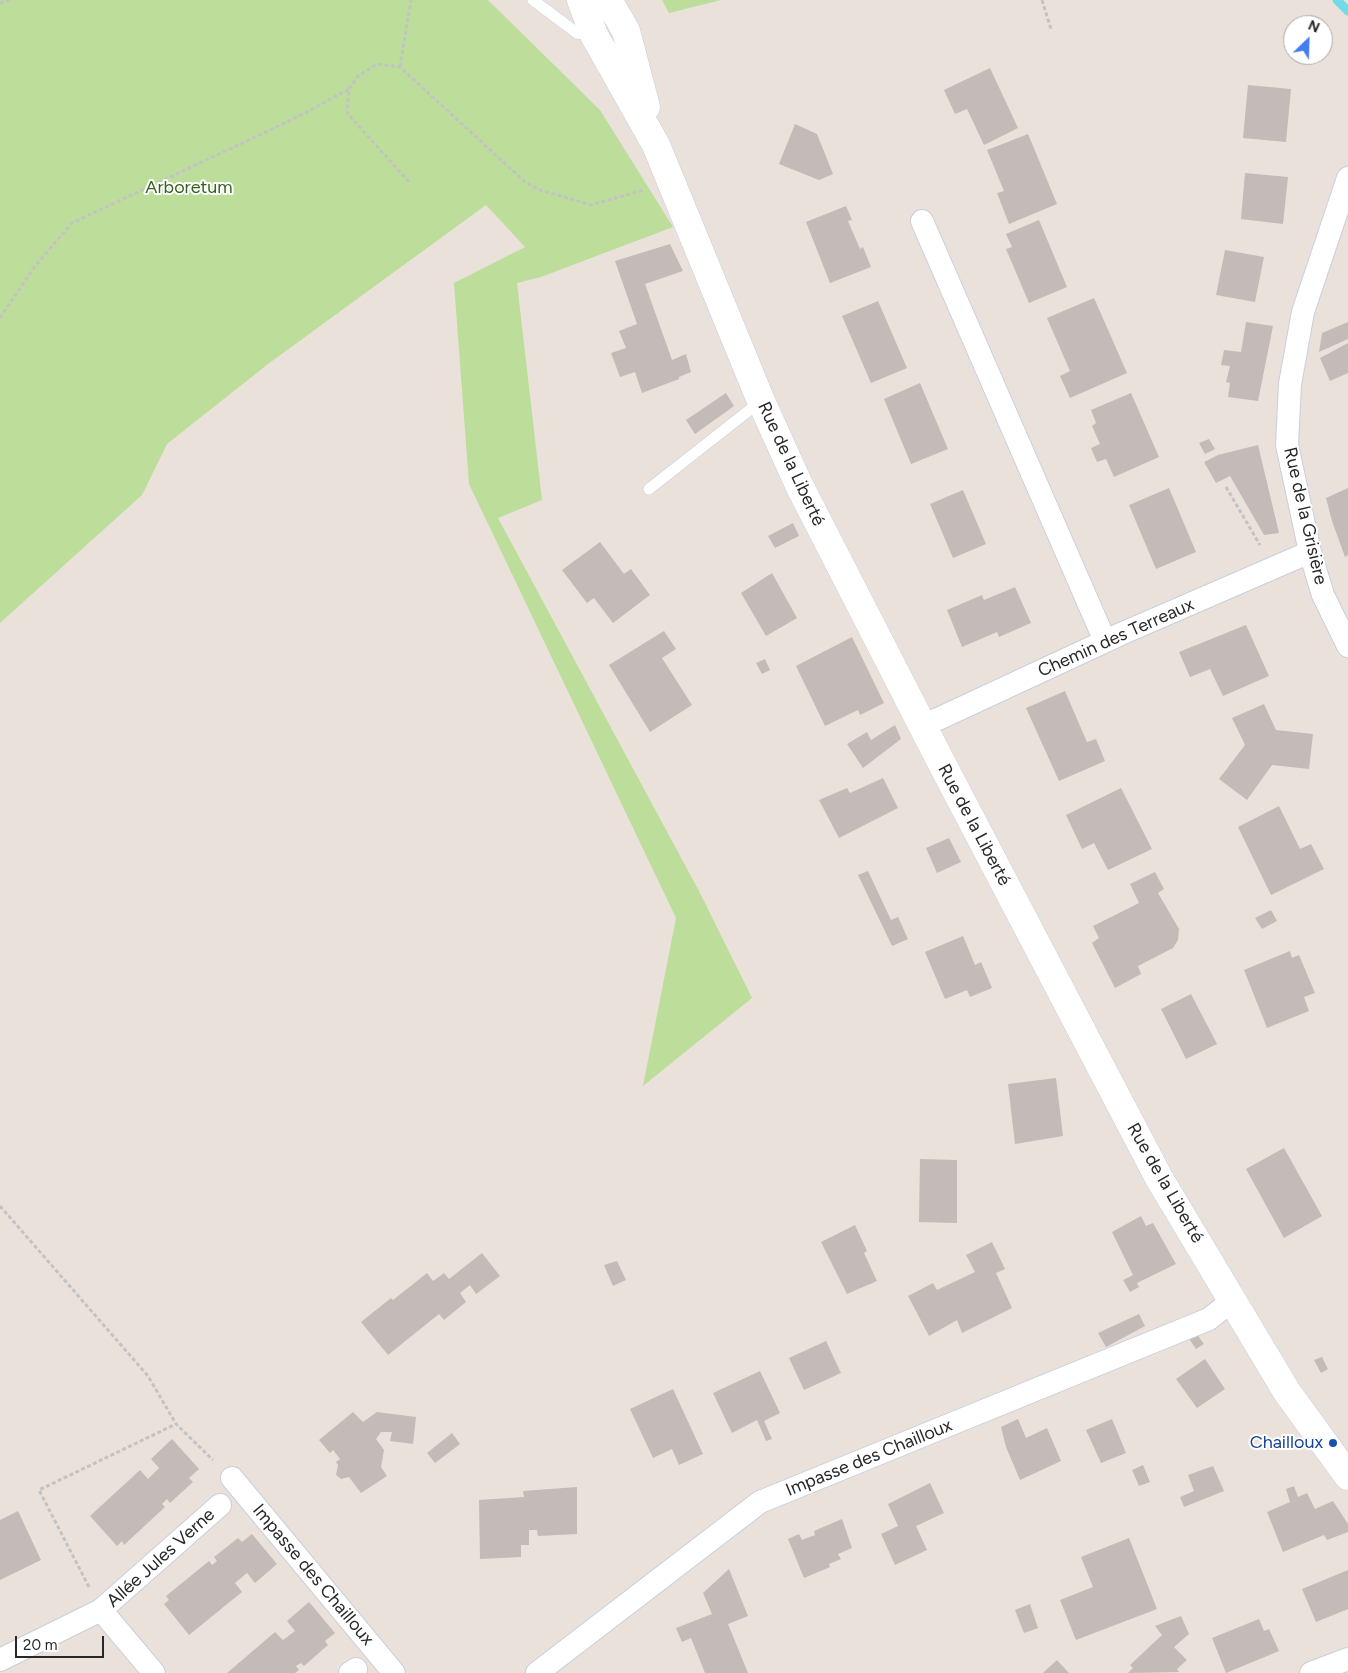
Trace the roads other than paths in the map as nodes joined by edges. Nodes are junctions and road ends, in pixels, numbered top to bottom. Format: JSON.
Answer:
{"nodes":[{"id":1,"x":533,"y":0,"type":"edge"},
{"id":2,"x":581,"y":0,"type":"edge"},
{"id":3,"x":608,"y":0,"type":"edge"},
{"id":4,"x":626,"y":31,"type":"junction"},
{"id":5,"x":594,"y":35,"type":"junction"},
{"id":6,"x":656,"y":145,"type":"junction"},
{"id":7,"x":1348,"y":178,"type":"edge"},
{"id":8,"x":922,"y":221,"type":"dead end"},
{"id":9,"x":761,"y":401,"type":"junction"},
{"id":10,"x":650,"y":489,"type":"dead end"},
{"id":11,"x":1310,"y":552,"type":"junction"},
{"id":12,"x":1105,"y":641,"type":"junction"},
{"id":13,"x":1348,"y":646,"type":"edge"},
{"id":14,"x":922,"y":726,"type":"junction"},
{"id":15,"x":1233,"y":1300,"type":"junction"},
{"id":16,"x":1348,"y":1476,"type":"edge"},
{"id":17,"x":232,"y":1478,"type":"road end"},
{"id":18,"x":220,"y":1505,"type":"dead end"},
{"id":19,"x":101,"y":1610,"type":"junction"},
{"id":20,"x":1348,"y":1659,"type":"edge"},
{"id":21,"x":0,"y":1660,"type":"edge"},
{"id":22,"x":154,"y":1673,"type":"edge"},
{"id":23,"x":394,"y":1673,"type":"edge"},
{"id":24,"x":537,"y":1673,"type":"edge"},
{"id":25,"x":1312,"y":1673,"type":"edge"}],
"edges":[{"from":1,"to":5,"type":"lane"},
{"from":2,"to":5,"type":"street","name":"Rue de la Liberté"},
{"from":3,"to":4,"type":"street","name":"Rue de la Liberté"},
{"from":4,"to":5,"type":"lane"},
{"from":4,"to":6,"type":"street","name":"Rue de la Liberté"},
{"from":5,"to":6,"type":"street","name":"Rue de la Liberté"},
{"from":6,"to":9,"type":"street","name":"Rue de la Liberté"},
{"from":7,"to":11,"type":"street","name":"Rue de la Grisière"},
{"from":8,"to":12,"type":"street"},
{"from":9,"to":10,"type":"lane"},
{"from":9,"to":14,"type":"street","name":"Rue de la Liberté"},
{"from":11,"to":12,"type":"street","name":"Chemin des Terreaux"},
{"from":11,"to":13,"type":"street","name":"Rue de la Grisière"},
{"from":12,"to":14,"type":"street","name":"Chemin des Terreaux"},
{"from":14,"to":15,"type":"street","name":"Rue de la Liberté"},
{"from":15,"to":16,"type":"street","name":"Rue de la Liberté"},
{"from":15,"to":24,"type":"street","name":"Impasse des Chailloux"},
{"from":17,"to":23,"type":"street","name":"Impasse des Chailloux"},
{"from":18,"to":19,"type":"street","name":"Allée Jules Verne"},
{"from":19,"to":21,"type":"street","name":"Allée Jules Verne"},
{"from":19,"to":22,"type":"street"},
{"from":20,"to":25,"type":"street"}]}
